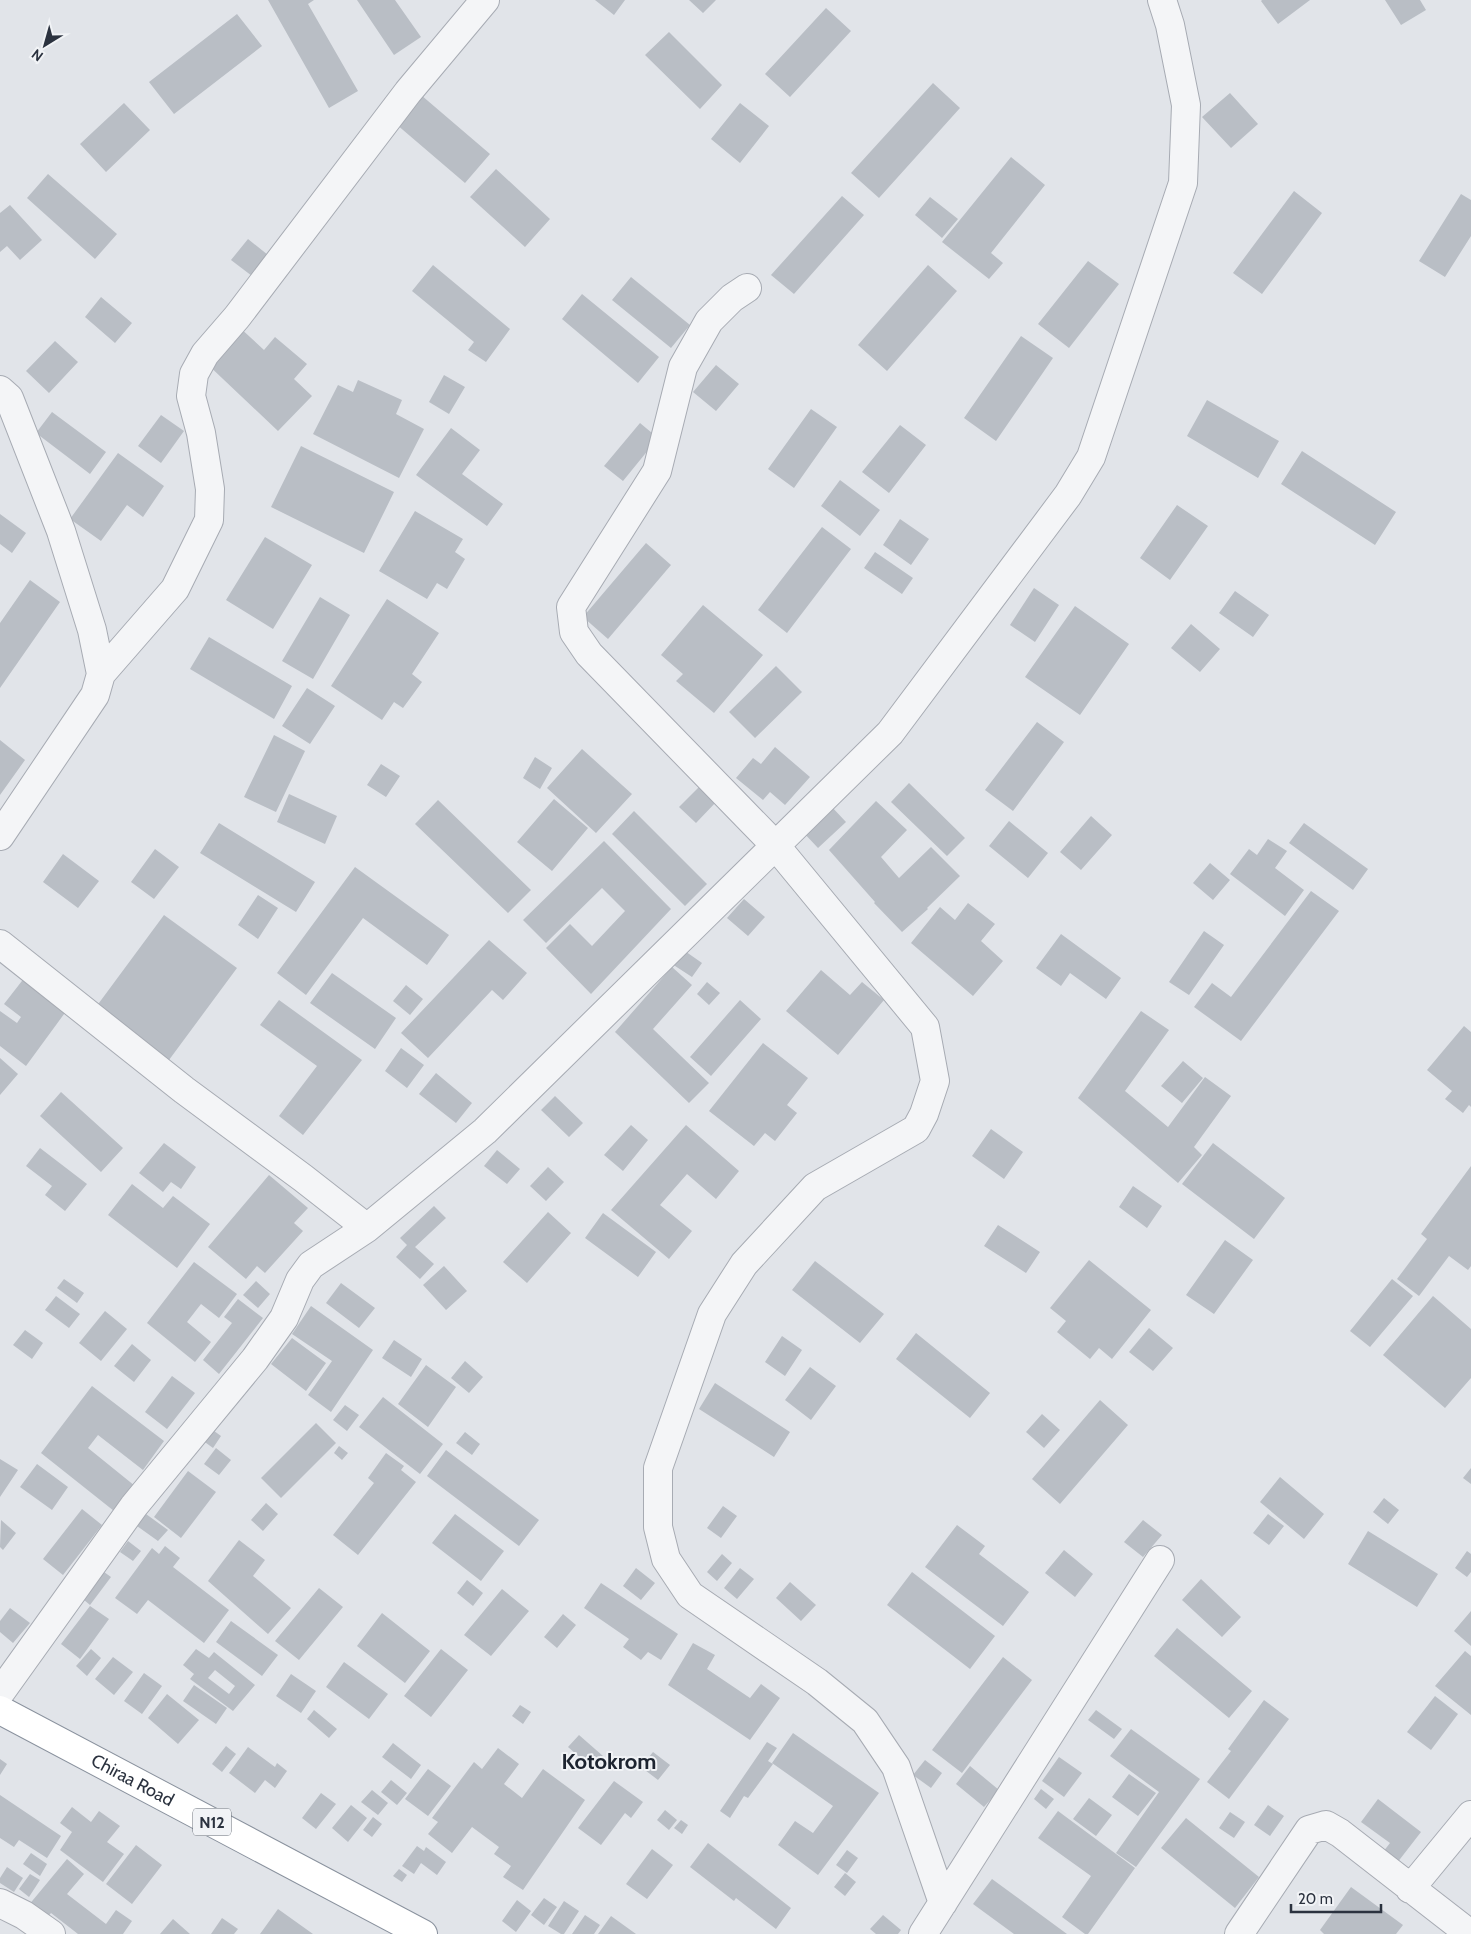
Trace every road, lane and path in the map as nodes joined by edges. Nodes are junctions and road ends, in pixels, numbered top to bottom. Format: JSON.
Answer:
{"nodes":[{"id":1,"x":485,"y":0,"type":"edge"},
{"id":2,"x":1162,"y":0,"type":"edge"},
{"id":3,"x":747,"y":288,"type":"dead end"},
{"id":4,"x":0,"y":390,"type":"edge"},
{"id":5,"x":101,"y":674,"type":"junction"},
{"id":6,"x":0,"y":836,"type":"edge"},
{"id":7,"x":775,"y":845,"type":"junction"},
{"id":8,"x":0,"y":944,"type":"edge"},
{"id":9,"x":367,"y":1228,"type":"junction"},
{"id":10,"x":1160,"y":1560,"type":"dead end"},
{"id":11,"x":0,"y":1694,"type":"edge"},
{"id":12,"x":0,"y":1710,"type":"edge"},
{"id":13,"x":1471,"y":1815,"type":"edge"},
{"id":14,"x":1410,"y":1889,"type":"junction"},
{"id":15,"x":0,"y":1903,"type":"edge"},
{"id":16,"x":943,"y":1903,"type":"junction"},
{"id":17,"x":415,"y":1932,"type":"edge"},
{"id":18,"x":52,"y":1934,"type":"edge"},
{"id":19,"x":924,"y":1934,"type":"edge"},
{"id":20,"x":1239,"y":1934,"type":"edge"},
{"id":21,"x":1470,"y":1934,"type":"edge"}],
"edges":[{"from":1,"to":5,"type":"street"},
{"from":2,"to":7,"type":"street"},
{"from":3,"to":7,"type":"street"},
{"from":4,"to":5,"type":"street"},
{"from":5,"to":6,"type":"street"},
{"from":7,"to":9,"type":"street"},
{"from":7,"to":16,"type":"street"},
{"from":8,"to":9,"type":"street"},
{"from":9,"to":11,"type":"street"},
{"from":10,"to":16,"type":"street"},
{"from":12,"to":17,"type":"highway","name":"Chiraa Road","number":"N12"},
{"from":13,"to":14,"type":"street"},
{"from":14,"to":20,"type":"street"},
{"from":14,"to":21,"type":"street"},
{"from":15,"to":18,"type":"street"},
{"from":16,"to":19,"type":"street"}]}
